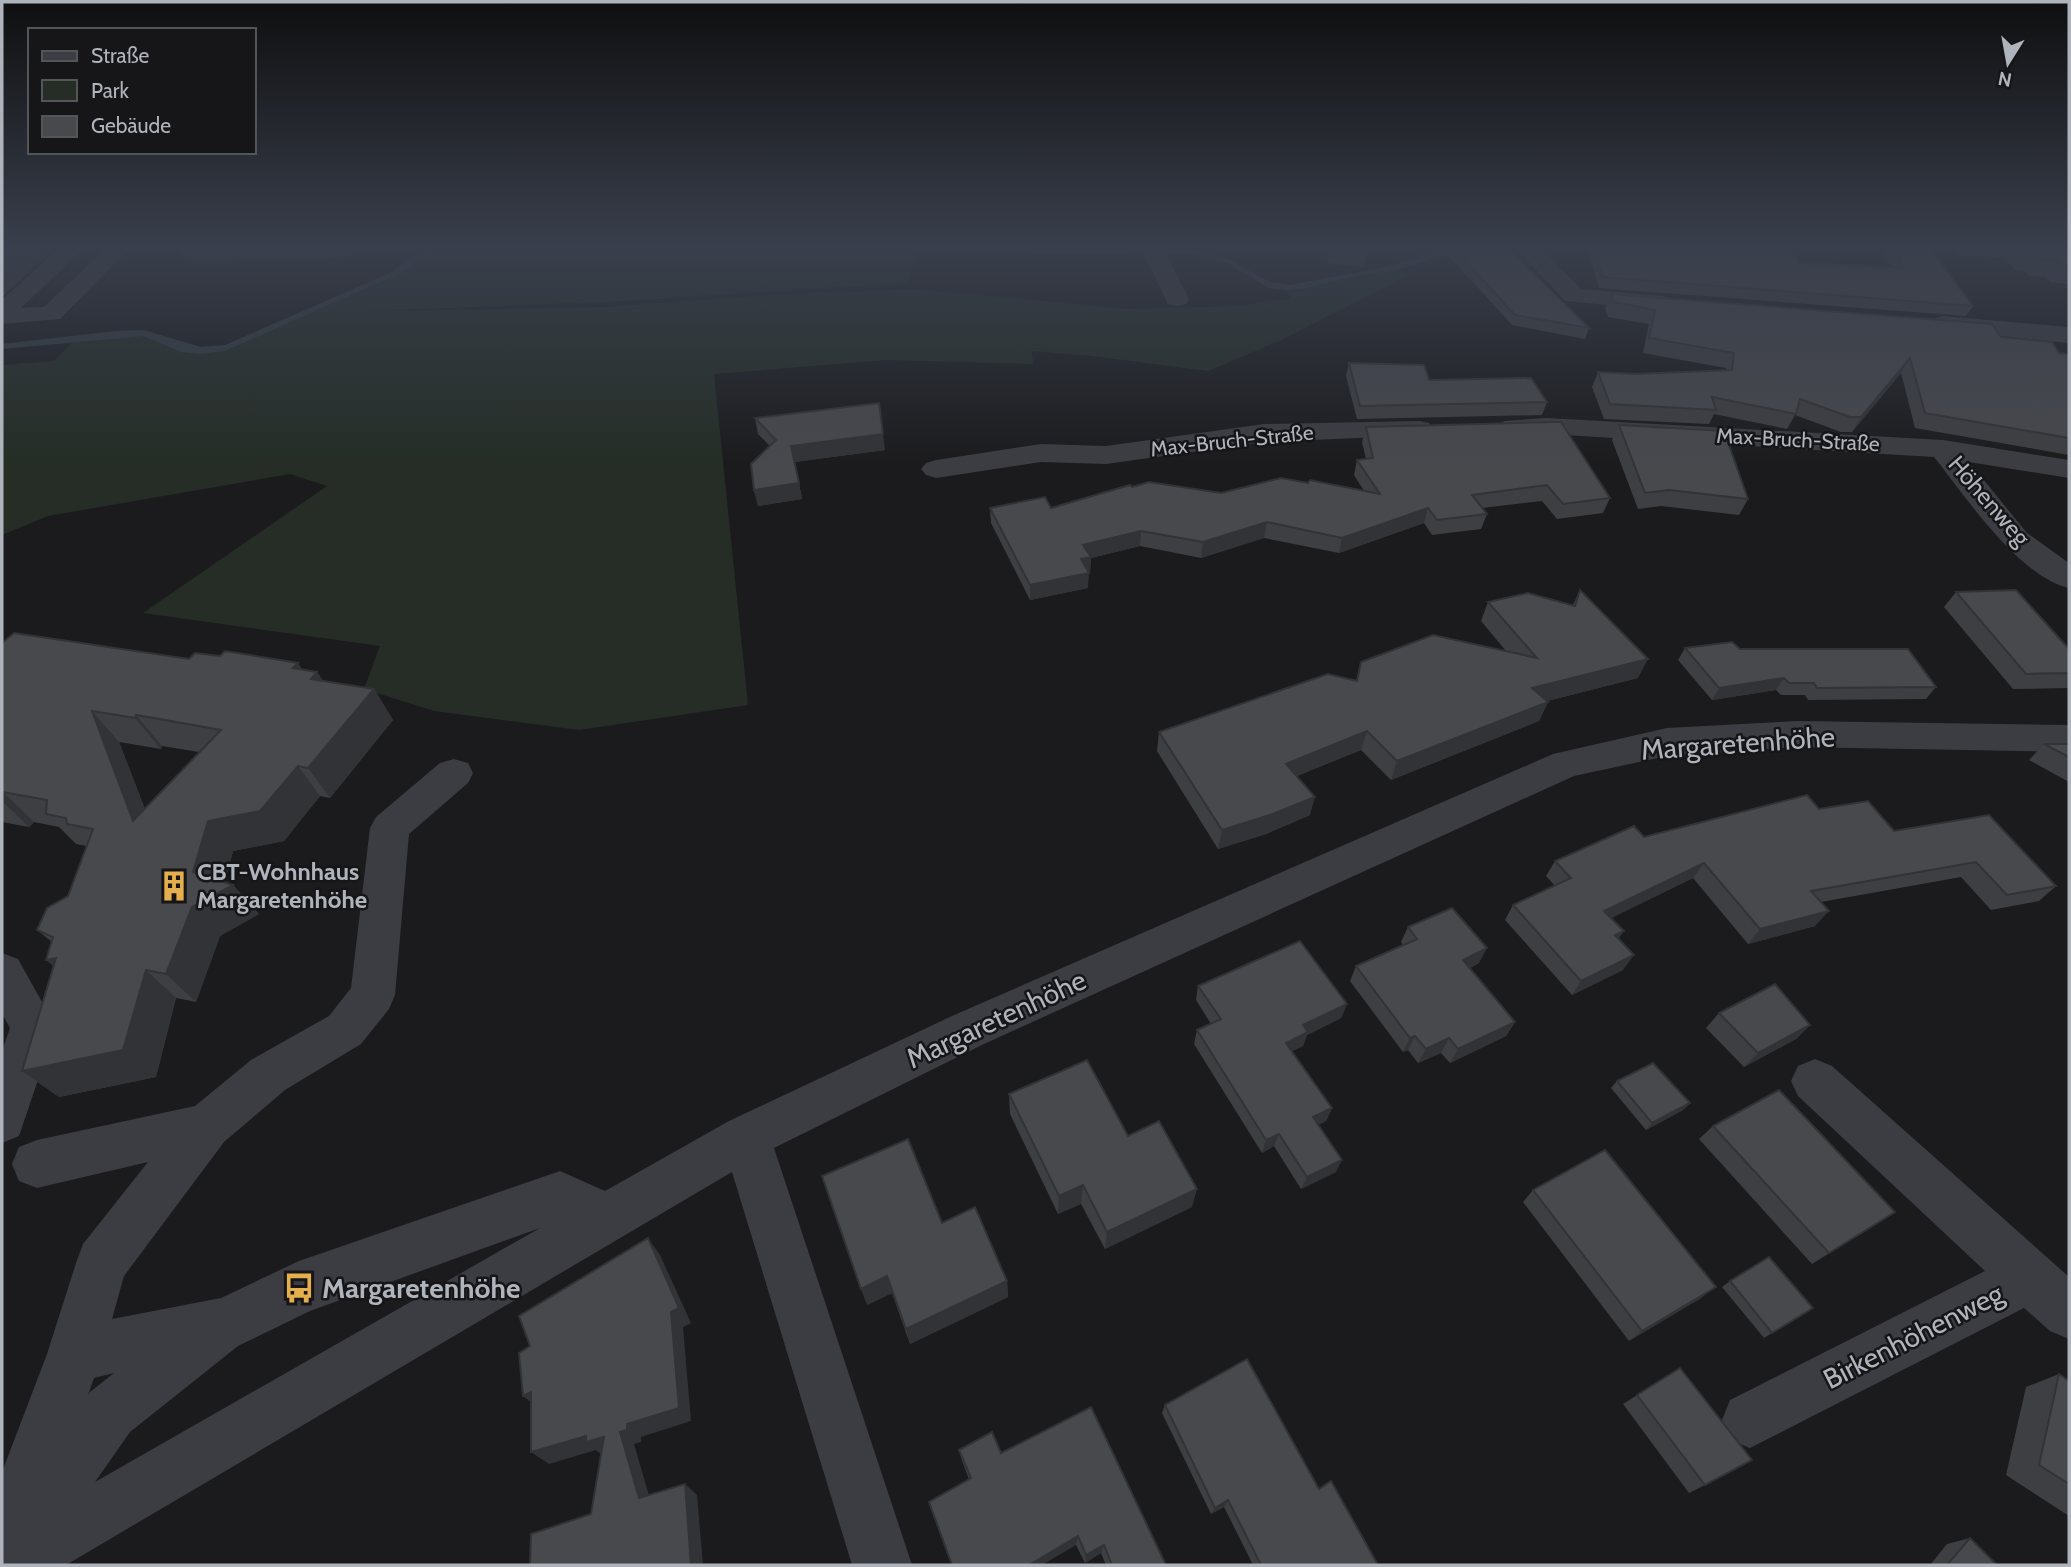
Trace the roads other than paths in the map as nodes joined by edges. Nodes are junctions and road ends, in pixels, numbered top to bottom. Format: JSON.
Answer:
{"nodes":[{"id":1,"x":1918,"y":322,"type":"edge"},
{"id":2,"x":2069,"y":335,"type":"edge"},
{"id":3,"x":1493,"y":428,"type":"edge"},
{"id":4,"x":1440,"y":429,"type":"edge"},
{"id":5,"x":1943,"y":449,"type":"junction"},
{"id":6,"x":936,"y":469,"type":"dead end"},
{"id":7,"x":2069,"y":469,"type":"edge"},
{"id":8,"x":2069,"y":578,"type":"edge"},
{"id":9,"x":2069,"y":739,"type":"edge"},
{"id":10,"x":454,"y":774,"type":"dead end"},
{"id":11,"x":2,"y":972,"type":"edge"},
{"id":12,"x":1815,"y":1081,"type":"dead end"},
{"id":13,"x":2,"y":1120,"type":"edge"},
{"id":14,"x":207,"y":1126,"type":"junction"},
{"id":15,"x":746,"y":1137,"type":"junction"},
{"id":16,"x":37,"y":1164,"type":"dead end"},
{"id":17,"x":605,"y":1217,"type":"junction"},
{"id":18,"x":2029,"y":1277,"type":"junction"},
{"id":19,"x":2069,"y":1312,"type":"edge"},
{"id":20,"x":225,"y":1324,"type":"junction"},
{"id":21,"x":75,"y":1354,"type":"junction"},
{"id":22,"x":1750,"y":1420,"type":"dead end"},
{"id":23,"x":2,"y":1549,"type":"edge"},
{"id":24,"x":2,"y":1561,"type":"edge"},
{"id":25,"x":8,"y":1565,"type":"edge"},
{"id":26,"x":882,"y":1565,"type":"edge"}],
"edges":[{"from":1,"to":2,"type":"street"},
{"from":3,"to":5,"type":"street","name":"Max-Bruch-Straße"},
{"from":4,"to":6,"type":"street","name":"Max-Bruch-Straße"},
{"from":5,"to":7,"type":"street","name":"Max-Bruch-Straße"},
{"from":5,"to":8,"type":"street","name":"Höhenweg"},
{"from":9,"to":15,"type":"street","name":"Margaretenhöhe"},
{"from":10,"to":14,"type":"street"},
{"from":11,"to":13,"type":"street"},
{"from":12,"to":18,"type":"street"},
{"from":14,"to":16,"type":"street"},
{"from":14,"to":21,"type":"street"},
{"from":15,"to":17,"type":"street","name":"Margaretenhöhe"},
{"from":15,"to":26,"type":"street"},
{"from":17,"to":20,"type":"street"},
{"from":17,"to":25,"type":"street","name":"Margaretenhöhe"},
{"from":18,"to":19,"type":"street","name":"Birkenhöhenweg"},
{"from":18,"to":22,"type":"street","name":"Birkenhöhenweg"},
{"from":20,"to":21,"type":"street"},
{"from":20,"to":24,"type":"street"},
{"from":21,"to":23,"type":"street"}]}
